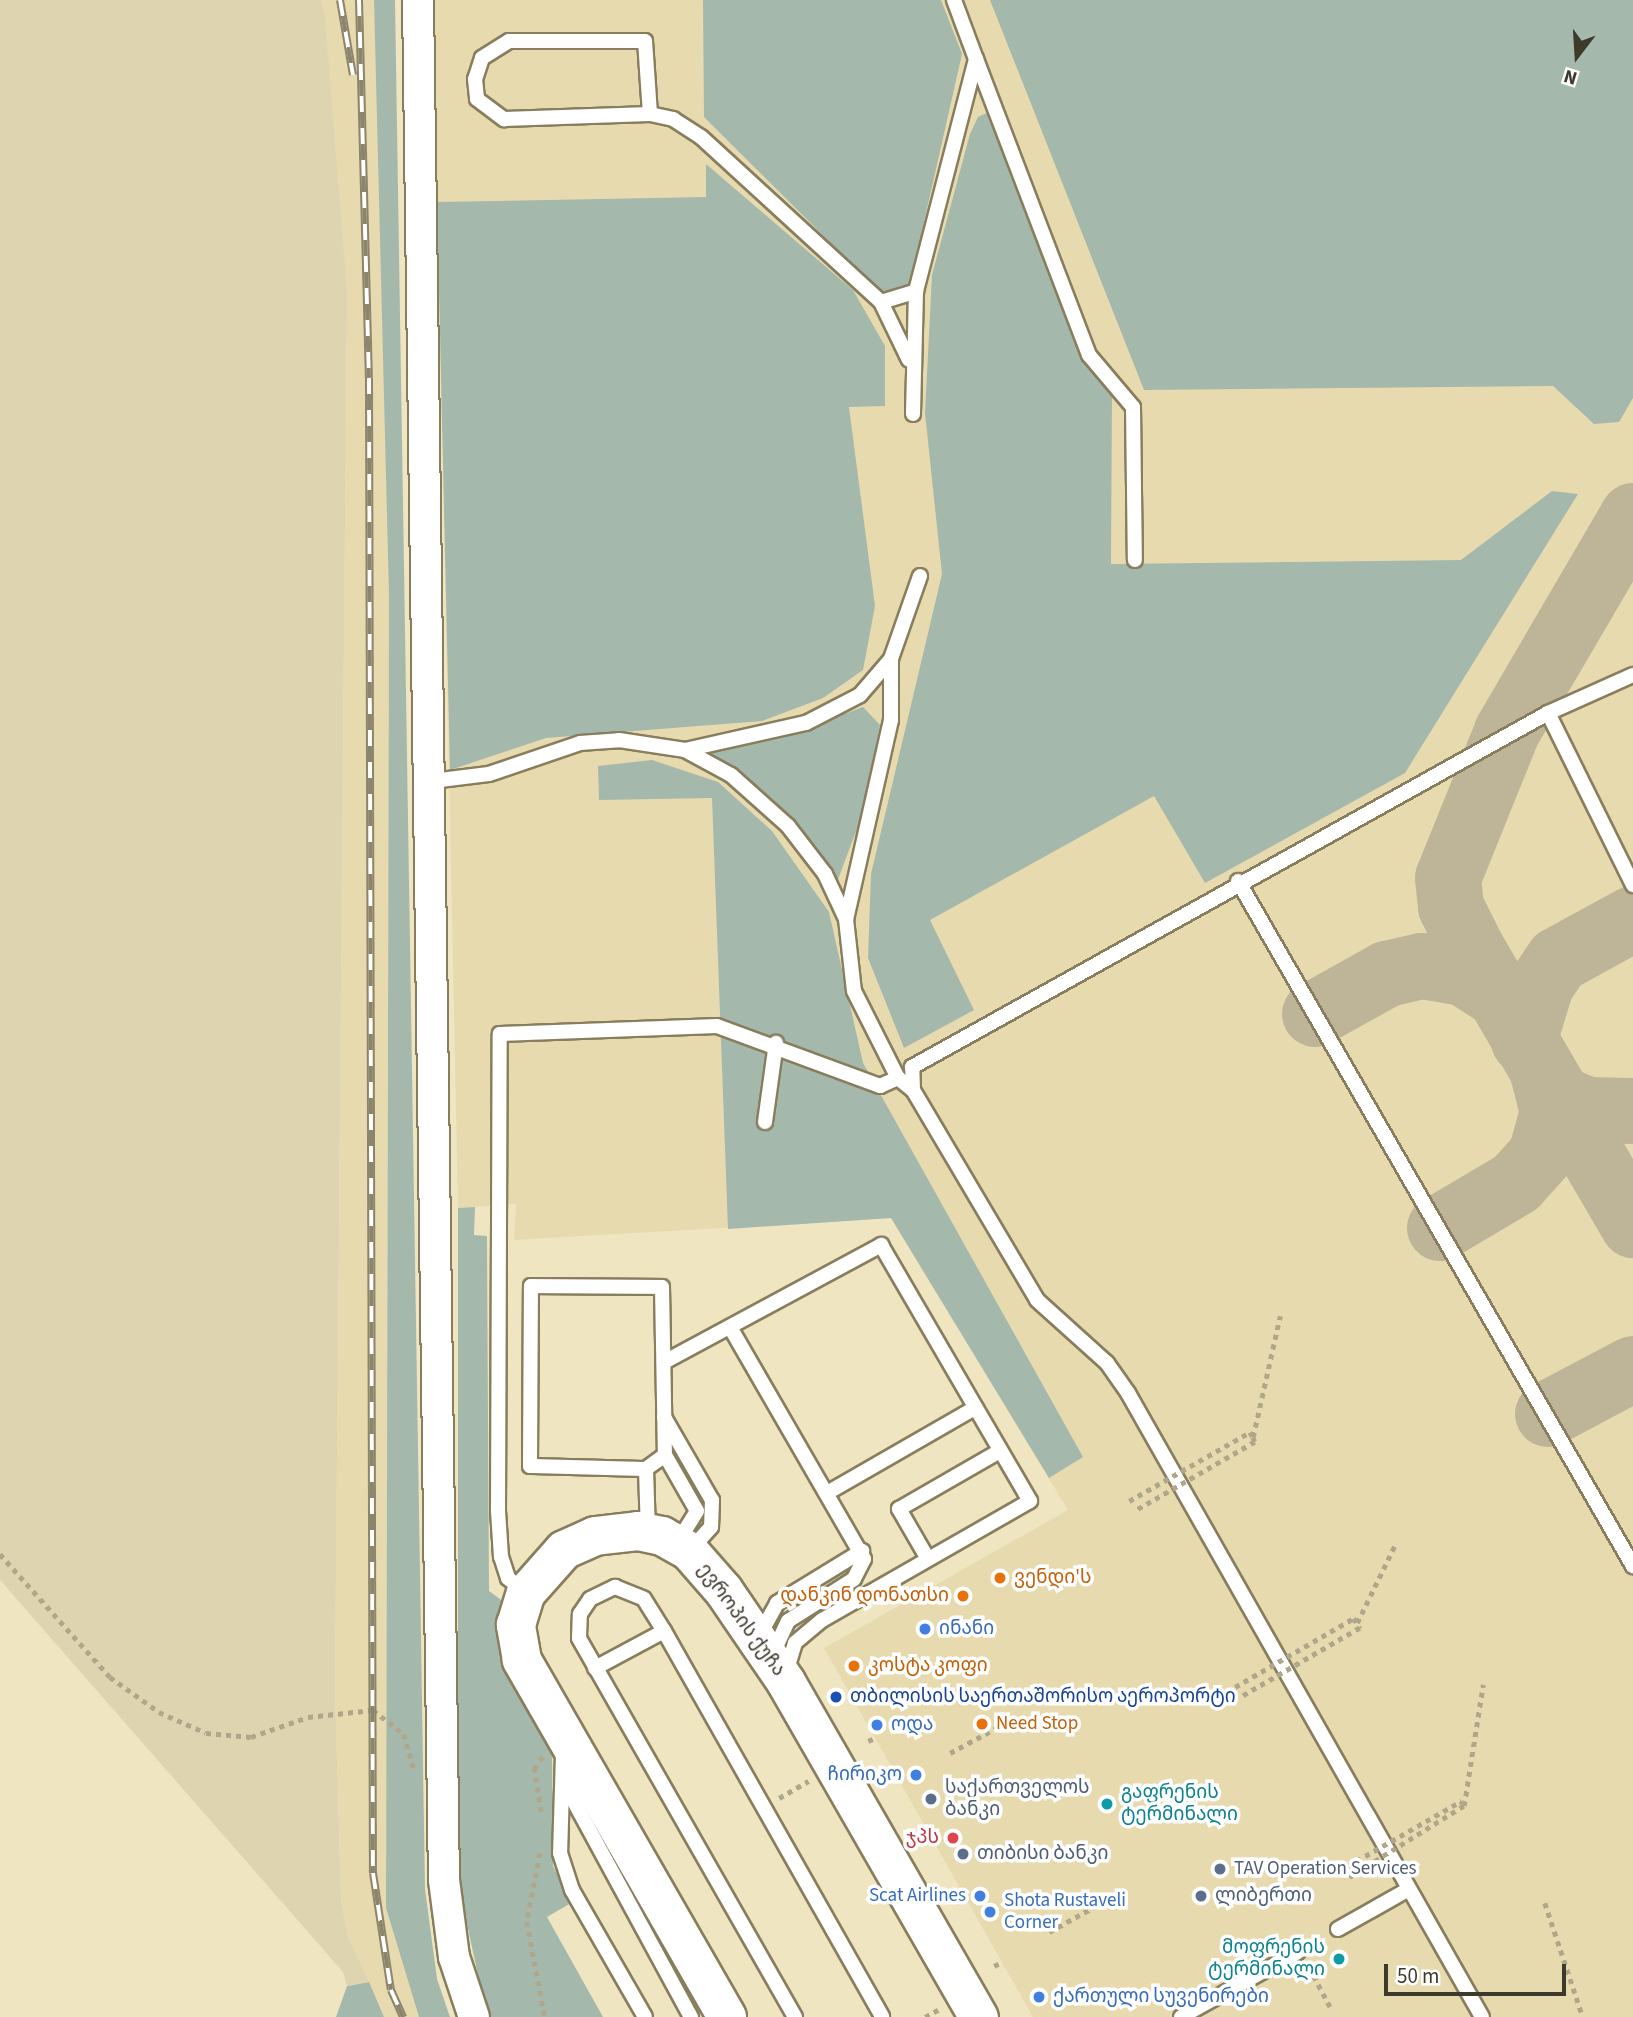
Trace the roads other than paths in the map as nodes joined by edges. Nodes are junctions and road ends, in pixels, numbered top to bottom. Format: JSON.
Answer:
{"nodes":[{"id":1,"x":418,"y":0,"type":"edge"},
{"id":2,"x":954,"y":0,"type":"edge"},
{"id":3,"x":976,"y":59,"type":"junction"},
{"id":4,"x":650,"y":114,"type":"junction"},
{"id":5,"x":916,"y":291,"type":"junction"},
{"id":6,"x":881,"y":302,"type":"junction"},
{"id":7,"x":910,"y":362,"type":"junction"},
{"id":8,"x":913,"y":414,"type":"dead end"},
{"id":9,"x":1135,"y":560,"type":"dead end"},
{"id":10,"x":919,"y":576,"type":"dead end"},
{"id":11,"x":891,"y":659,"type":"junction"},
{"id":12,"x":1633,"y":675,"type":"edge"},
{"id":13,"x":1548,"y":713,"type":"junction"},
{"id":14,"x":685,"y":750,"type":"junction"},
{"id":15,"x":432,"y":781,"type":"junction"},
{"id":16,"x":1238,"y":881,"type":"junction"},
{"id":17,"x":1633,"y":885,"type":"edge"},
{"id":18,"x":846,"y":919,"type":"junction"},
{"id":19,"x":776,"y":1044,"type":"junction"},
{"id":20,"x":898,"y":1078,"type":"junction"},
{"id":21,"x":913,"y":1090,"type":"junction"},
{"id":22,"x":765,"y":1122,"type":"dead end"},
{"id":23,"x":730,"y":1327,"type":"junction"},
{"id":24,"x":664,"y":1362,"type":"junction"},
{"id":25,"x":975,"y":1408,"type":"junction"},
{"id":26,"x":664,"y":1416,"type":"junction"},
{"id":27,"x":1000,"y":1451,"type":"junction"},
{"id":28,"x":664,"y":1455,"type":"junction"},
{"id":29,"x":646,"y":1469,"type":"junction"},
{"id":30,"x":827,"y":1493,"type":"junction"},
{"id":31,"x":671,"y":1542,"type":"junction"},
{"id":32,"x":862,"y":1551,"type":"junction"},
{"id":33,"x":928,"y":1559,"type":"junction"},
{"id":34,"x":1633,"y":1566,"type":"edge"},
{"id":35,"x":526,"y":1593,"type":"junction"},
{"id":36,"x":664,"y":1630,"type":"junction"},
{"id":37,"x":771,"y":1662,"type":"junction"},
{"id":38,"x":595,"y":1668,"type":"junction"},
{"id":39,"x":558,"y":1742,"type":"junction"},
{"id":40,"x":564,"y":1784,"type":"junction"},
{"id":41,"x":1409,"y":1889,"type":"junction"},
{"id":42,"x":1338,"y":1929,"type":"dead end"},
{"id":43,"x":1298,"y":1951,"type":"dead end"},
{"id":44,"x":474,"y":2017,"type":"edge"},
{"id":45,"x":645,"y":2017,"type":"edge"},
{"id":46,"x":691,"y":2017,"type":"edge"},
{"id":47,"x":727,"y":2017,"type":"edge"},
{"id":48,"x":795,"y":2017,"type":"edge"},
{"id":49,"x":882,"y":2017,"type":"edge"},
{"id":50,"x":979,"y":2017,"type":"edge"},
{"id":51,"x":1181,"y":2017,"type":"edge"},
{"id":52,"x":1482,"y":2017,"type":"edge"}],
"edges":[{"from":1,"to":15,"type":"street"},
{"from":2,"to":3,"type":"lane"},
{"from":3,"to":5,"type":"lane"},
{"from":3,"to":9,"type":"lane"},
{"from":4,"to":4,"type":"lane"},
{"from":4,"to":6,"type":"lane"},
{"from":5,"to":6,"type":"lane"},
{"from":5,"to":7,"type":"lane"},
{"from":6,"to":7,"type":"lane"},
{"from":7,"to":8,"type":"lane"},
{"from":10,"to":11,"type":"lane"},
{"from":11,"to":14,"type":"lane"},
{"from":11,"to":18,"type":"lane"},
{"from":12,"to":13,"type":"lane"},
{"from":13,"to":16,"type":"lane"},
{"from":13,"to":17,"type":"lane"},
{"from":14,"to":15,"type":"lane"},
{"from":14,"to":18,"type":"lane"},
{"from":15,"to":44,"type":"street"},
{"from":16,"to":21,"type":"lane"},
{"from":16,"to":34,"type":"lane"},
{"from":18,"to":20,"type":"lane"},
{"from":19,"to":20,"type":"lane"},
{"from":19,"to":22,"type":"lane"},
{"from":19,"to":35,"type":"lane"},
{"from":20,"to":21,"type":"lane"},
{"from":21,"to":41,"type":"lane"},
{"from":23,"to":24,"type":"lane"},
{"from":23,"to":25,"type":"lane"},
{"from":23,"to":30,"type":"lane"},
{"from":24,"to":26,"type":"lane"},
{"from":24,"to":29,"type":"lane"},
{"from":25,"to":27,"type":"lane"},
{"from":25,"to":30,"type":"lane"},
{"from":26,"to":28,"type":"lane"},
{"from":26,"to":31,"type":"lane"},
{"from":27,"to":33,"type":"lane"},
{"from":27,"to":33,"type":"lane"},
{"from":28,"to":29,"type":"lane"},
{"from":28,"to":31,"type":"lane"},
{"from":29,"to":31,"type":"lane"},
{"from":30,"to":32,"type":"lane"},
{"from":31,"to":35,"type":"main road"},
{"from":31,"to":37,"type":"main road","name":"ევროპის ქუჩა"},
{"from":32,"to":37,"type":"lane"},
{"from":32,"to":37,"type":"lane"},
{"from":33,"to":37,"type":"lane"},
{"from":35,"to":39,"type":"main road"},
{"from":36,"to":38,"type":"lane"},
{"from":36,"to":38,"type":"lane"},
{"from":36,"to":49,"type":"lane"},
{"from":37,"to":50,"type":"main road","name":"ევროპის ქუჩა"},
{"from":38,"to":48,"type":"lane"},
{"from":39,"to":40,"type":"lane"},
{"from":39,"to":47,"type":"main road"},
{"from":40,"to":45,"type":"lane"},
{"from":40,"to":46,"type":"lane"},
{"from":41,"to":42,"type":"lane"},
{"from":41,"to":52,"type":"lane"},
{"from":43,"to":51,"type":"lane"}]}
